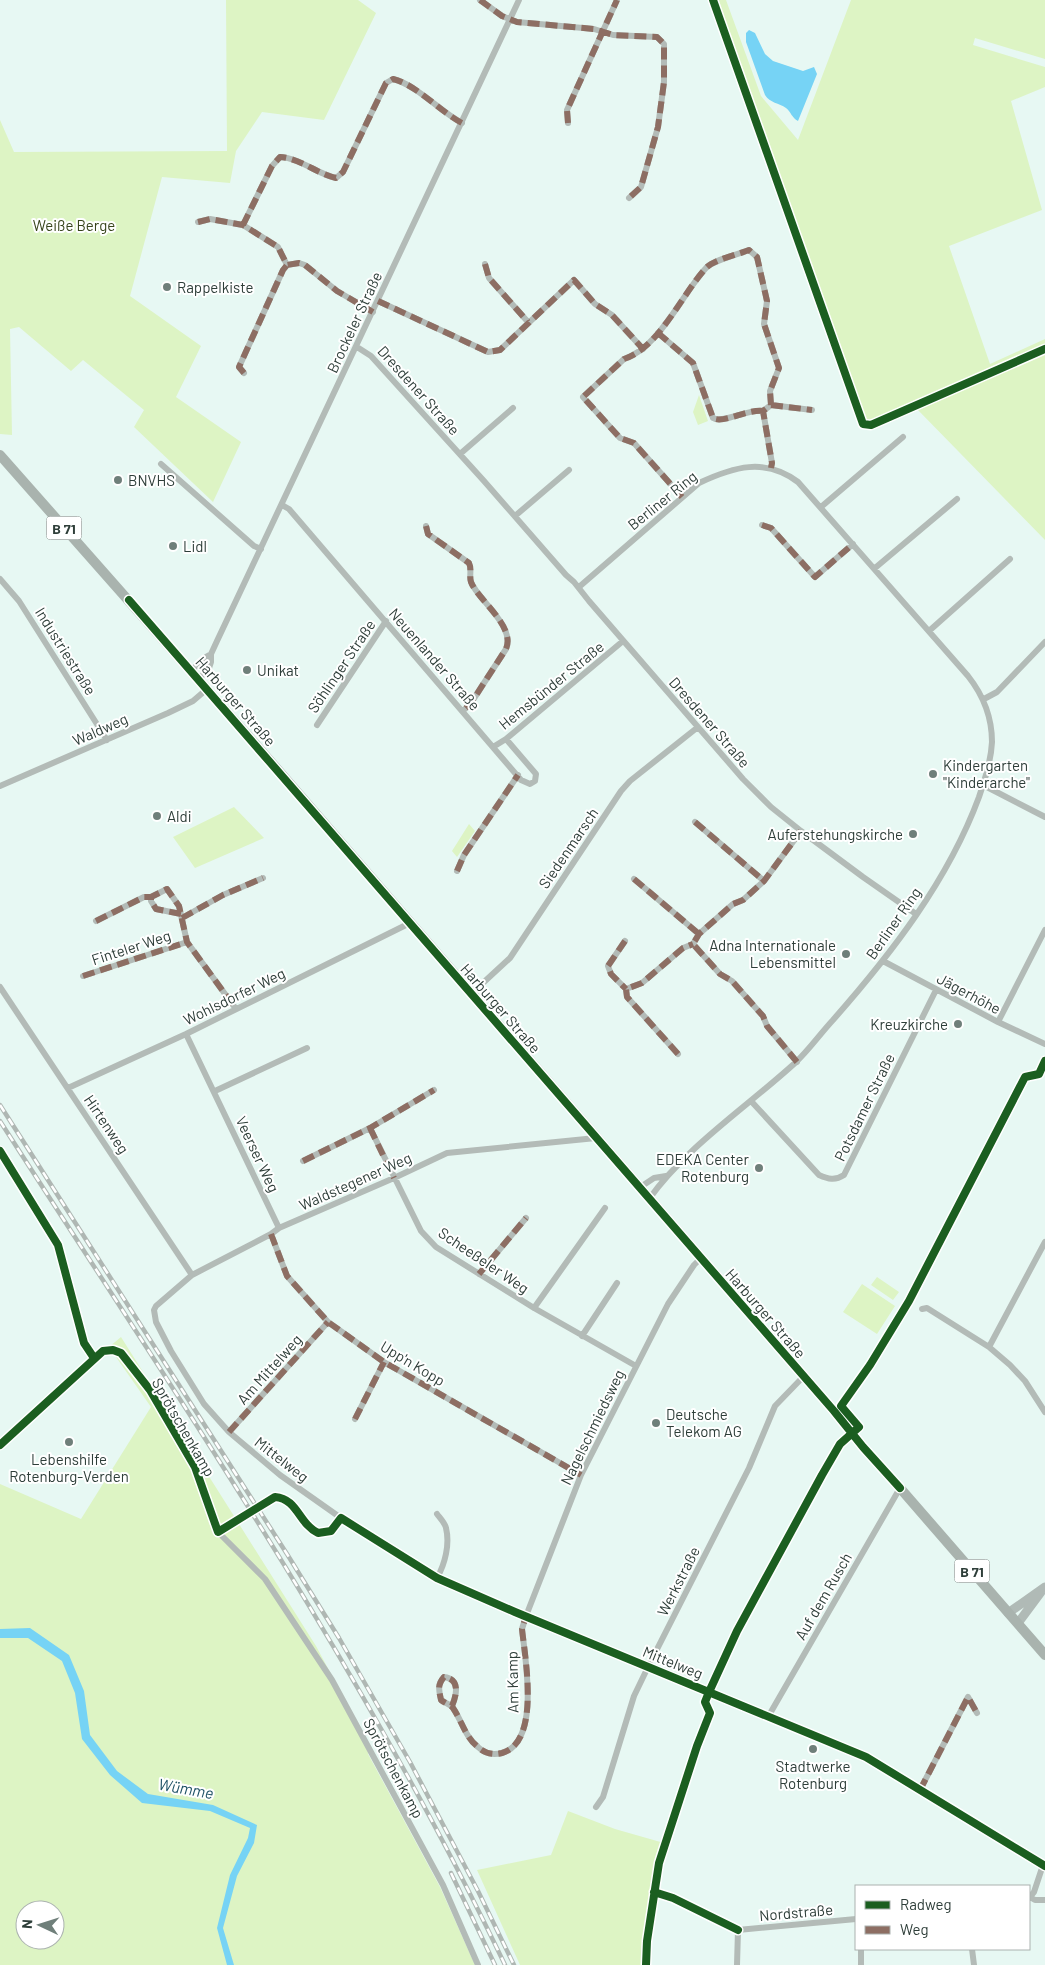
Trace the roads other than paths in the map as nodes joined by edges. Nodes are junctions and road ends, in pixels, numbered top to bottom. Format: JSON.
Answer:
{"nodes":[{"id":1,"x":480,"y":0,"type":"edge"},
{"id":2,"x":519,"y":0,"type":"edge"},
{"id":3,"x":617,"y":0,"type":"edge"},
{"id":4,"x":510,"y":19,"type":"junction"},
{"id":5,"x":603,"y":31,"type":"junction"},
{"id":6,"x":462,"y":123,"type":"junction"},
{"id":7,"x":568,"y":123,"type":"dead end"},
{"id":8,"x":629,"y":198,"type":"dead end"},
{"id":9,"x":198,"y":222,"type":"dead end"},
{"id":10,"x":242,"y":225,"type":"junction"},
{"id":11,"x":485,"y":264,"type":"dead end"},
{"id":12,"x":287,"y":265,"type":"junction"},
{"id":13,"x":378,"y":301,"type":"junction"},
{"id":14,"x":373,"y":312,"type":"junction"},
{"id":15,"x":528,"y":322,"type":"junction"},
{"id":16,"x":658,"y":333,"type":"junction"},
{"id":17,"x":357,"y":347,"type":"junction"},
{"id":18,"x":643,"y":349,"type":"junction"},
{"id":19,"x":244,"y":373,"type":"dead end"},
{"id":20,"x":771,"y":405,"type":"junction"},
{"id":21,"x":514,"y":408,"type":"dead end"},
{"id":22,"x":812,"y":410,"type":"dead end"},
{"id":23,"x":763,"y":411,"type":"junction"},
{"id":24,"x":903,"y":437,"type":"dead end"},
{"id":25,"x":460,"y":454,"type":"junction"},
{"id":26,"x":0,"y":455,"type":"edge"},
{"id":27,"x":161,"y":464,"type":"dead end"},
{"id":28,"x":771,"y":468,"type":"junction"},
{"id":29,"x":569,"y":470,"type":"dead end"},
{"id":30,"x":682,"y":497,"type":"junction"},
{"id":31,"x":957,"y":499,"type":"dead end"},
{"id":32,"x":282,"y":505,"type":"junction"},
{"id":33,"x":821,"y":507,"type":"junction"},
{"id":34,"x":515,"y":516,"type":"junction"},
{"id":35,"x":762,"y":525,"type":"dead end"},
{"id":36,"x":426,"y":526,"type":"dead end"},
{"id":37,"x":854,"y":544,"type":"junction"},
{"id":38,"x":261,"y":550,"type":"junction"},
{"id":39,"x":1010,"y":559,"type":"dead end"},
{"id":40,"x":875,"y":568,"type":"junction"},
{"id":41,"x":0,"y":578,"type":"edge"},
{"id":42,"x":579,"y":587,"type":"junction"},
{"id":43,"x":386,"y":622,"type":"junction"},
{"id":44,"x":929,"y":631,"type":"junction"},
{"id":45,"x":624,"y":641,"type":"junction"},
{"id":46,"x":1045,"y":642,"type":"edge"},
{"id":47,"x":212,"y":654,"type":"junction"},
{"id":48,"x":191,"y":671,"type":"junction"},
{"id":49,"x":198,"y":680,"type":"junction"},
{"id":50,"x":207,"y":689,"type":"junction"},
{"id":51,"x":984,"y":699,"type":"junction"},
{"id":52,"x":463,"y":711,"type":"junction"},
{"id":53,"x":317,"y":725,"type":"dead end"},
{"id":54,"x":698,"y":727,"type":"junction"},
{"id":55,"x":506,"y":739,"type":"junction"},
{"id":56,"x":107,"y":740,"type":"junction"},
{"id":57,"x":493,"y":747,"type":"junction"},
{"id":58,"x":518,"y":775,"type":"junction"},
{"id":59,"x":983,"y":785,"type":"junction"},
{"id":60,"x":0,"y":786,"type":"edge"},
{"id":61,"x":1045,"y":817,"type":"edge"},
{"id":62,"x":695,"y":822,"type":"dead end"},
{"id":63,"x":801,"y":832,"type":"junction"},
{"id":64,"x":457,"y":871,"type":"dead end"},
{"id":65,"x":263,"y":878,"type":"dead end"},
{"id":66,"x":634,"y":879,"type":"dead end"},
{"id":67,"x":764,"y":881,"type":"junction"},
{"id":68,"x":151,"y":897,"type":"junction"},
{"id":69,"x":916,"y":914,"type":"junction"},
{"id":70,"x":182,"y":916,"type":"junction"},
{"id":71,"x":96,"y":921,"type":"dead end"},
{"id":72,"x":410,"y":922,"type":"junction"},
{"id":73,"x":1045,"y":930,"type":"edge"},
{"id":74,"x":699,"y":934,"type":"junction"},
{"id":75,"x":625,"y":941,"type":"dead end"},
{"id":76,"x":187,"y":942,"type":"junction"},
{"id":77,"x":693,"y":944,"type":"junction"},
{"id":78,"x":883,"y":961,"type":"junction"},
{"id":79,"x":83,"y":976,"type":"dead end"},
{"id":80,"x":0,"y":987,"type":"edge"},
{"id":81,"x":626,"y":989,"type":"junction"},
{"id":82,"x":936,"y":990,"type":"junction"},
{"id":83,"x":471,"y":994,"type":"junction"},
{"id":84,"x":236,"y":1010,"type":"junction"},
{"id":85,"x":998,"y":1022,"type":"junction"},
{"id":86,"x":186,"y":1034,"type":"junction"},
{"id":87,"x":1045,"y":1044,"type":"edge"},
{"id":88,"x":307,"y":1048,"type":"dead end"},
{"id":89,"x":678,"y":1054,"type":"dead end"},
{"id":90,"x":796,"y":1062,"type":"junction"},
{"id":91,"x":68,"y":1088,"type":"junction"},
{"id":92,"x":434,"y":1090,"type":"dead end"},
{"id":93,"x":215,"y":1091,"type":"junction"},
{"id":94,"x":751,"y":1101,"type":"junction"},
{"id":95,"x":370,"y":1128,"type":"junction"},
{"id":96,"x":596,"y":1138,"type":"junction"},
{"id":97,"x":0,"y":1151,"type":"edge"},
{"id":98,"x":303,"y":1161,"type":"dead end"},
{"id":99,"x":666,"y":1176,"type":"junction"},
{"id":100,"x":394,"y":1178,"type":"junction"},
{"id":101,"x":639,"y":1188,"type":"junction"},
{"id":102,"x":649,"y":1199,"type":"junction"},
{"id":103,"x":605,"y":1208,"type":"dead end"},
{"id":104,"x":526,"y":1218,"type":"dead end"},
{"id":105,"x":279,"y":1228,"type":"junction"},
{"id":106,"x":271,"y":1234,"type":"junction"},
{"id":107,"x":1045,"y":1242,"type":"edge"},
{"id":108,"x":1043,"y":1252,"type":"edge"},
{"id":109,"x":700,"y":1258,"type":"junction"},
{"id":110,"x":479,"y":1274,"type":"junction"},
{"id":111,"x":192,"y":1275,"type":"junction"},
{"id":112,"x":617,"y":1283,"type":"dead end"},
{"id":113,"x":534,"y":1308,"type":"junction"},
{"id":114,"x":922,"y":1308,"type":"dead end"},
{"id":115,"x":154,"y":1316,"type":"joint"},
{"id":116,"x":328,"y":1322,"type":"junction"},
{"id":117,"x":582,"y":1336,"type":"junction"},
{"id":118,"x":989,"y":1347,"type":"junction"},
{"id":119,"x":94,"y":1358,"type":"junction"},
{"id":120,"x":384,"y":1362,"type":"junction"},
{"id":121,"x":636,"y":1366,"type":"junction"},
{"id":122,"x":803,"y":1377,"type":"junction"},
{"id":123,"x":1045,"y":1412,"type":"edge"},
{"id":124,"x":355,"y":1419,"type":"dead end"},
{"id":125,"x":229,"y":1432,"type":"junction"},
{"id":126,"x":0,"y":1445,"type":"edge"},
{"id":127,"x":581,"y":1475,"type":"junction"},
{"id":128,"x":900,"y":1488,"type":"junction"},
{"id":129,"x":437,"y":1514,"type":"dead end"},
{"id":130,"x":437,"y":1578,"type":"junction"},
{"id":131,"x":1045,"y":1588,"type":"edge"},
{"id":132,"x":1008,"y":1613,"type":"junction"},
{"id":133,"x":526,"y":1616,"type":"junction"},
{"id":134,"x":1018,"y":1623,"type":"junction"},
{"id":135,"x":1045,"y":1655,"type":"edge"},
{"id":136,"x":648,"y":1667,"type":"junction"},
{"id":137,"x":452,"y":1706,"type":"dead end"},
{"id":138,"x":977,"y":1713,"type":"dead end"},
{"id":139,"x":768,"y":1717,"type":"junction"},
{"id":140,"x":920,"y":1790,"type":"junction"},
{"id":141,"x":596,"y":1807,"type":"dead end"},
{"id":142,"x":1044,"y":1865,"type":"edge"},
{"id":143,"x":1030,"y":1897,"type":"edge"},
{"id":144,"x":1030,"y":1898,"type":"edge"},
{"id":145,"x":1045,"y":1900,"type":"edge"},
{"id":146,"x":855,"y":1920,"type":"edge"},
{"id":147,"x":861,"y":1950,"type":"edge"},
{"id":148,"x":972,"y":1950,"type":"edge"},
{"id":149,"x":478,"y":1965,"type":"edge"},
{"id":150,"x":737,"y":1965,"type":"edge"},
{"id":151,"x":861,"y":1965,"type":"edge"},
{"id":152,"x":974,"y":1965,"type":"edge"}],
"edges":[{"from":1,"to":4,"type":"street"},
{"from":2,"to":4,"type":"street","name":"Brockeler Straße"},
{"from":3,"to":5,"type":"street"},
{"from":4,"to":5,"type":"street"},
{"from":4,"to":6,"type":"street","name":"Brockeler Straße"},
{"from":5,"to":7,"type":"street"},
{"from":5,"to":8,"type":"street"},
{"from":6,"to":10,"type":"street"},
{"from":6,"to":13,"type":"street","name":"Brockeler Straße"},
{"from":9,"to":10,"type":"street"},
{"from":10,"to":12,"type":"street"},
{"from":11,"to":15,"type":"street"},
{"from":12,"to":14,"type":"street"},
{"from":12,"to":19,"type":"street"},
{"from":13,"to":14,"type":"street","name":"Brockeler Straße"},
{"from":13,"to":15,"type":"street"},
{"from":14,"to":17,"type":"street","name":"Brockeler Straße"},
{"from":15,"to":18,"type":"street"},
{"from":16,"to":18,"type":"street"},
{"from":16,"to":20,"type":"street"},
{"from":16,"to":23,"type":"street"},
{"from":17,"to":25,"type":"street","name":"Dresdener Straße"},
{"from":17,"to":32,"type":"street","name":"Brockeler Straße"},
{"from":18,"to":30,"type":"street"},
{"from":20,"to":22,"type":"street"},
{"from":20,"to":23,"type":"street"},
{"from":21,"to":25,"type":"street","name":"Dresdener Straße"},
{"from":23,"to":28,"type":"street"},
{"from":24,"to":33,"type":"street"},
{"from":25,"to":34,"type":"street","name":"Dresdener Straße"},
{"from":26,"to":48,"type":"main road","name":"Harburger Straße","number":"B 71"},
{"from":27,"to":38,"type":"street"},
{"from":28,"to":30,"type":"street","name":"Berliner Ring"},
{"from":28,"to":33,"type":"street","name":"Berliner Ring"},
{"from":29,"to":34,"type":"street"},
{"from":30,"to":42,"type":"street","name":"Berliner Ring"},
{"from":31,"to":40,"type":"street"},
{"from":32,"to":38,"type":"street","name":"Brockeler Straße"},
{"from":32,"to":43,"type":"street","name":"Neuenlander Straße"},
{"from":33,"to":37,"type":"street","name":"Berliner Ring"},
{"from":34,"to":42,"type":"street","name":"Dresdener Straße"},
{"from":35,"to":37,"type":"street"},
{"from":36,"to":52,"type":"street"},
{"from":37,"to":40,"type":"street","name":"Berliner Ring"},
{"from":38,"to":47,"type":"street","name":"Brockeler Straße"},
{"from":39,"to":44,"type":"street"},
{"from":40,"to":44,"type":"street","name":"Berliner Ring"},
{"from":41,"to":56,"type":"street","name":"Industriestraße"},
{"from":42,"to":45,"type":"street","name":"Dresdener Straße"},
{"from":43,"to":52,"type":"street","name":"Neuenlander Straße"},
{"from":43,"to":53,"type":"street","name":"Söhlinger Straße"},
{"from":44,"to":51,"type":"street","name":"Berliner Ring"},
{"from":45,"to":54,"type":"street","name":"Dresdener Straße"},
{"from":45,"to":55,"type":"street","name":"Hemsbünder Straße"},
{"from":46,"to":51,"type":"street"},
{"from":47,"to":48,"type":"street","name":"Brockeler Straße"},
{"from":47,"to":49,"type":"street","name":"Brockeler Straße"},
{"from":48,"to":49,"type":"main road","name":"Harburger Straße","number":"B 71"},
{"from":49,"to":50,"type":"main road","name":"Harburger Straße","number":"B 71"},
{"from":50,"to":56,"type":"street","name":"Waldweg"},
{"from":50,"to":72,"type":"main road","name":"Harburger Straße","number":"B 71"},
{"from":51,"to":59,"type":"street","name":"Berliner Ring"},
{"from":52,"to":57,"type":"street","name":"Neuenlander Straße"},
{"from":54,"to":63,"type":"street","name":"Dresdener Straße"},
{"from":54,"to":83,"type":"street","name":"Siedenmarsch"},
{"from":55,"to":57,"type":"street","name":"Hemsbünder Straße"},
{"from":55,"to":58,"type":"street"},
{"from":56,"to":60,"type":"street","name":"Waldweg"},
{"from":57,"to":58,"type":"street","name":"Neuenlander Straße"},
{"from":58,"to":64,"type":"street"},
{"from":59,"to":61,"type":"street"},
{"from":59,"to":69,"type":"street","name":"Berliner Ring"},
{"from":62,"to":67,"type":"street"},
{"from":63,"to":67,"type":"street"},
{"from":63,"to":69,"type":"street","name":"Dresdener Straße"},
{"from":65,"to":70,"type":"street"},
{"from":66,"to":74,"type":"street"},
{"from":67,"to":74,"type":"street"},
{"from":68,"to":70,"type":"street","name":"Finteler Weg"},
{"from":68,"to":70,"type":"street","name":"Finteler Weg"},
{"from":68,"to":71,"type":"street","name":"Finteler Weg"},
{"from":69,"to":78,"type":"street","name":"Berliner Ring"},
{"from":70,"to":76,"type":"street","name":"Finteler Weg"},
{"from":72,"to":83,"type":"main road","name":"Harburger Straße","number":"B 71"},
{"from":72,"to":84,"type":"street","name":"Wohlsdorfer Weg"},
{"from":73,"to":85,"type":"street"},
{"from":74,"to":77,"type":"street"},
{"from":75,"to":81,"type":"street"},
{"from":76,"to":79,"type":"street","name":"Finteler Weg"},
{"from":76,"to":84,"type":"street","name":"Finteler Weg"},
{"from":77,"to":81,"type":"street"},
{"from":77,"to":90,"type":"street"},
{"from":78,"to":82,"type":"street","name":"Jägerhöhe"},
{"from":78,"to":90,"type":"street","name":"Berliner Ring"},
{"from":80,"to":91,"type":"street","name":"Hirtenweg"},
{"from":81,"to":89,"type":"street"},
{"from":82,"to":85,"type":"street","name":"Jägerhöhe"},
{"from":82,"to":94,"type":"street","name":"Potsdamer Straße"},
{"from":83,"to":96,"type":"main road","name":"Harburger Straße","number":"B 71"},
{"from":84,"to":86,"type":"street","name":"Wohlsdorfer Weg"},
{"from":85,"to":87,"type":"street","name":"Jägerhöhe"},
{"from":86,"to":91,"type":"street","name":"Wohlsdorfer Weg"},
{"from":86,"to":93,"type":"street","name":"Veerser Weg"},
{"from":88,"to":93,"type":"street"},
{"from":90,"to":94,"type":"street","name":"Berliner Ring"},
{"from":91,"to":111,"type":"street","name":"Hirtenweg"},
{"from":92,"to":95,"type":"street"},
{"from":93,"to":105,"type":"street","name":"Veerser Weg"},
{"from":94,"to":99,"type":"street","name":"Berliner Ring"},
{"from":95,"to":98,"type":"street"},
{"from":95,"to":100,"type":"street","name":"Scheeßeler Weg"},
{"from":96,"to":100,"type":"street","name":"Waldstegener Weg"},
{"from":96,"to":101,"type":"main road","name":"Harburger Straße","number":"B 71"},
{"from":97,"to":119,"type":"street"},
{"from":99,"to":101,"type":"street","name":"Berliner Ring"},
{"from":99,"to":102,"type":"street","name":"Berliner Ring"},
{"from":100,"to":105,"type":"street","name":"Waldstegener Weg"},
{"from":100,"to":110,"type":"street","name":"Scheeßeler Weg"},
{"from":101,"to":102,"type":"main road","name":"Harburger Straße","number":"B 71"},
{"from":102,"to":109,"type":"main road","name":"Harburger Straße","number":"B 71"},
{"from":103,"to":113,"type":"street","name":"Scheeßeler Weg"},
{"from":104,"to":110,"type":"street"},
{"from":105,"to":106,"type":"street","name":"Waldstegener Weg"},
{"from":106,"to":111,"type":"street","name":"Waldstegener Weg"},
{"from":106,"to":116,"type":"street","name":"Upp'n Kopp"},
{"from":107,"to":108,"type":"street"},
{"from":108,"to":118,"type":"street"},
{"from":109,"to":121,"type":"street","name":"Nagelschmiedsweg"},
{"from":109,"to":122,"type":"main road","name":"Harburger Straße","number":"B 71"},
{"from":110,"to":113,"type":"street","name":"Scheeßeler Weg"},
{"from":111,"to":115,"type":"street","name":"Waldstegener Weg"},
{"from":112,"to":117,"type":"street"},
{"from":113,"to":117,"type":"street","name":"Scheeßeler Weg"},
{"from":114,"to":118,"type":"street"},
{"from":115,"to":125,"type":"street","name":"Mittelweg"},
{"from":116,"to":120,"type":"street","name":"Upp'n Kopp"},
{"from":116,"to":125,"type":"street","name":"Am Mittelweg"},
{"from":117,"to":121,"type":"street","name":"Scheeßeler Weg"},
{"from":118,"to":123,"type":"street"},
{"from":119,"to":126,"type":"street"},
{"from":119,"to":149,"type":"street","name":"Sprötschenkamp"},
{"from":120,"to":124,"type":"street"},
{"from":120,"to":127,"type":"street","name":"Upp'n Kopp"},
{"from":121,"to":127,"type":"street","name":"Nagelschmiedsweg"},
{"from":122,"to":128,"type":"main road","name":"Harburger Straße","number":"B 71"},
{"from":122,"to":136,"type":"street","name":"Werkstraße"},
{"from":125,"to":130,"type":"street","name":"Mittelweg"},
{"from":127,"to":133,"type":"street","name":"Nagelschmiedsweg"},
{"from":128,"to":132,"type":"main road","name":"Harburger Straße","number":"B 71"},
{"from":128,"to":139,"type":"street","name":"Auf dem Rusch"},
{"from":129,"to":130,"type":"street"},
{"from":130,"to":133,"type":"street","name":"Mittelweg"},
{"from":131,"to":132,"type":"street"},
{"from":131,"to":134,"type":"street"},
{"from":132,"to":134,"type":"main road","name":"Harburger Straße","number":"B 71"},
{"from":133,"to":136,"type":"street","name":"Mittelweg"},
{"from":133,"to":137,"type":"street","name":"Am Kamp"},
{"from":134,"to":135,"type":"main road","name":"Harburger Straße","number":"B 71"},
{"from":136,"to":139,"type":"street","name":"Mittelweg"},
{"from":136,"to":141,"type":"street","name":"Werkstraße"},
{"from":138,"to":140,"type":"street"},
{"from":139,"to":140,"type":"street","name":"Mittelweg"},
{"from":140,"to":142,"type":"street","name":"Mittelweg"},
{"from":142,"to":143,"type":"street"},
{"from":144,"to":145,"type":"street"},
{"from":146,"to":150,"type":"street","name":"Nordstraße"},
{"from":147,"to":151,"type":"street"},
{"from":148,"to":152,"type":"street"}]}
